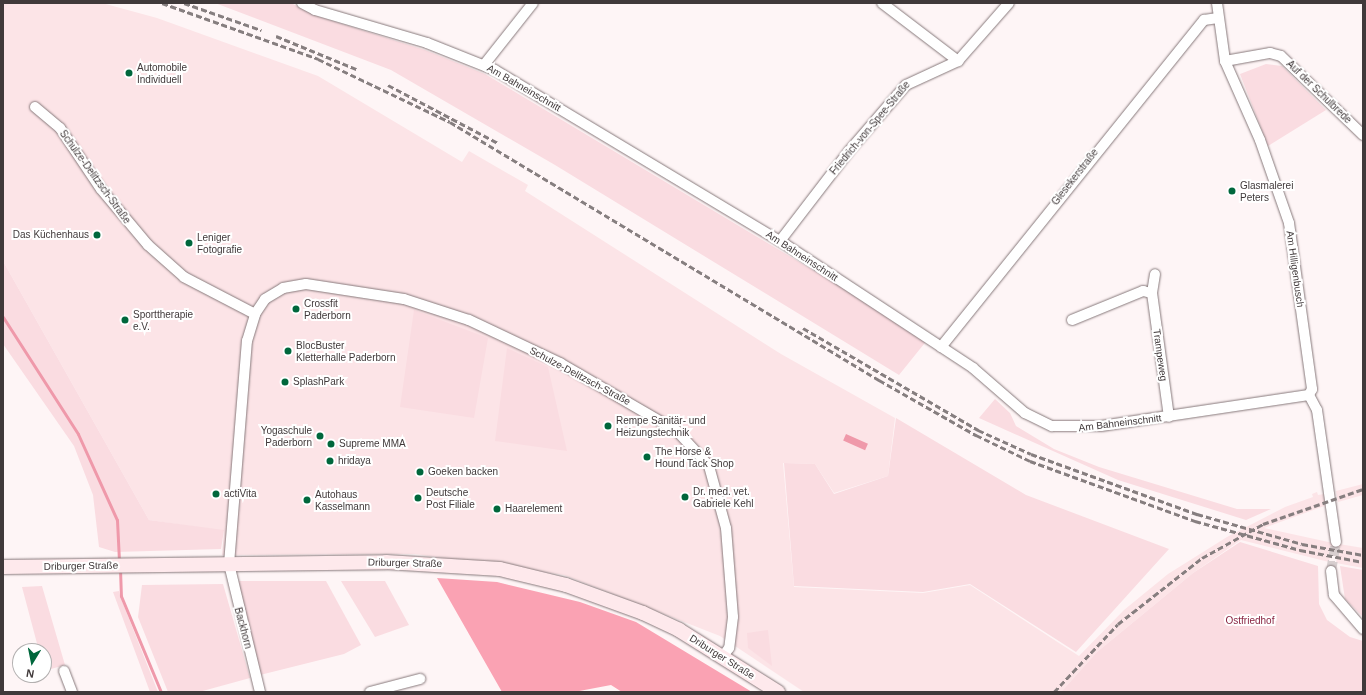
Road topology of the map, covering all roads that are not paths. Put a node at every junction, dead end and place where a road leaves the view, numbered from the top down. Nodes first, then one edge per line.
1 (302, 3) edge
2 (533, 3) edge
3 (882, 3) edge
4 (1009, 3) edge
5 (1217, 3) edge
6 (1218, 18) junction
7 (958, 61) junction
8 (1225, 61) junction
9 (484, 65) junction
10 (34, 107) dead end
11 (1363, 135) edge
12 (780, 241) junction
13 (1155, 274) dead end
14 (1152, 293) junction
15 (255, 314) junction
16 (1072, 320) dead end
17 (941, 347) junction
18 (1309, 394) junction
19 (1169, 417) junction
20 (1336, 542) tunnel mouth
21 (229, 564) junction
22 (3, 567) edge
23 (1331, 572) tunnel mouth
24 (1363, 629) edge
25 (723, 656) junction
26 (64, 671) dead end
27 (420, 679) dead end
28 (72, 692) edge
29 (260, 692) edge
30 (370, 692) edge
31 (778, 692) edge

1 - 9 street, Am Bahneinschnitt
2 - 9 street
3 - 7 street
4 - 7 street, Friedrich-von-Spee-Straße
5 - 6 street, Am Hilligenbusch
6 - 8 street, Am Hilligenbusch
6 - 17 street, Glesekerstraße
7 - 12 street, Friedrich-von-Spee-Straße
8 - 11 street, Auf der Schulbrede
8 - 18 street, Am Hilligenbusch
9 - 12 street, Am Bahneinschnitt
10 - 15 street, Schulze-Delitzsch-Straße
12 - 17 street, Am Bahneinschnitt
13 - 14 street, Trampeweg
14 - 16 street
14 - 19 street, Trampeweg
15 - 21 street, Schulze-Delitzsch-Straße
15 - 25 street, Schulze-Delitzsch-Straße
17 - 19 street, Am Bahneinschnitt
18 - 19 street, Am Bahneinschnitt
18 - 20 street, Am Hilligenbusch
21 - 22 main road, Driburger Straße
21 - 25 main road, Driburger Straße
21 - 29 street, Backhorn
23 - 24 street
25 - 31 main road, Driburger Straße
26 - 28 street
27 - 30 street

